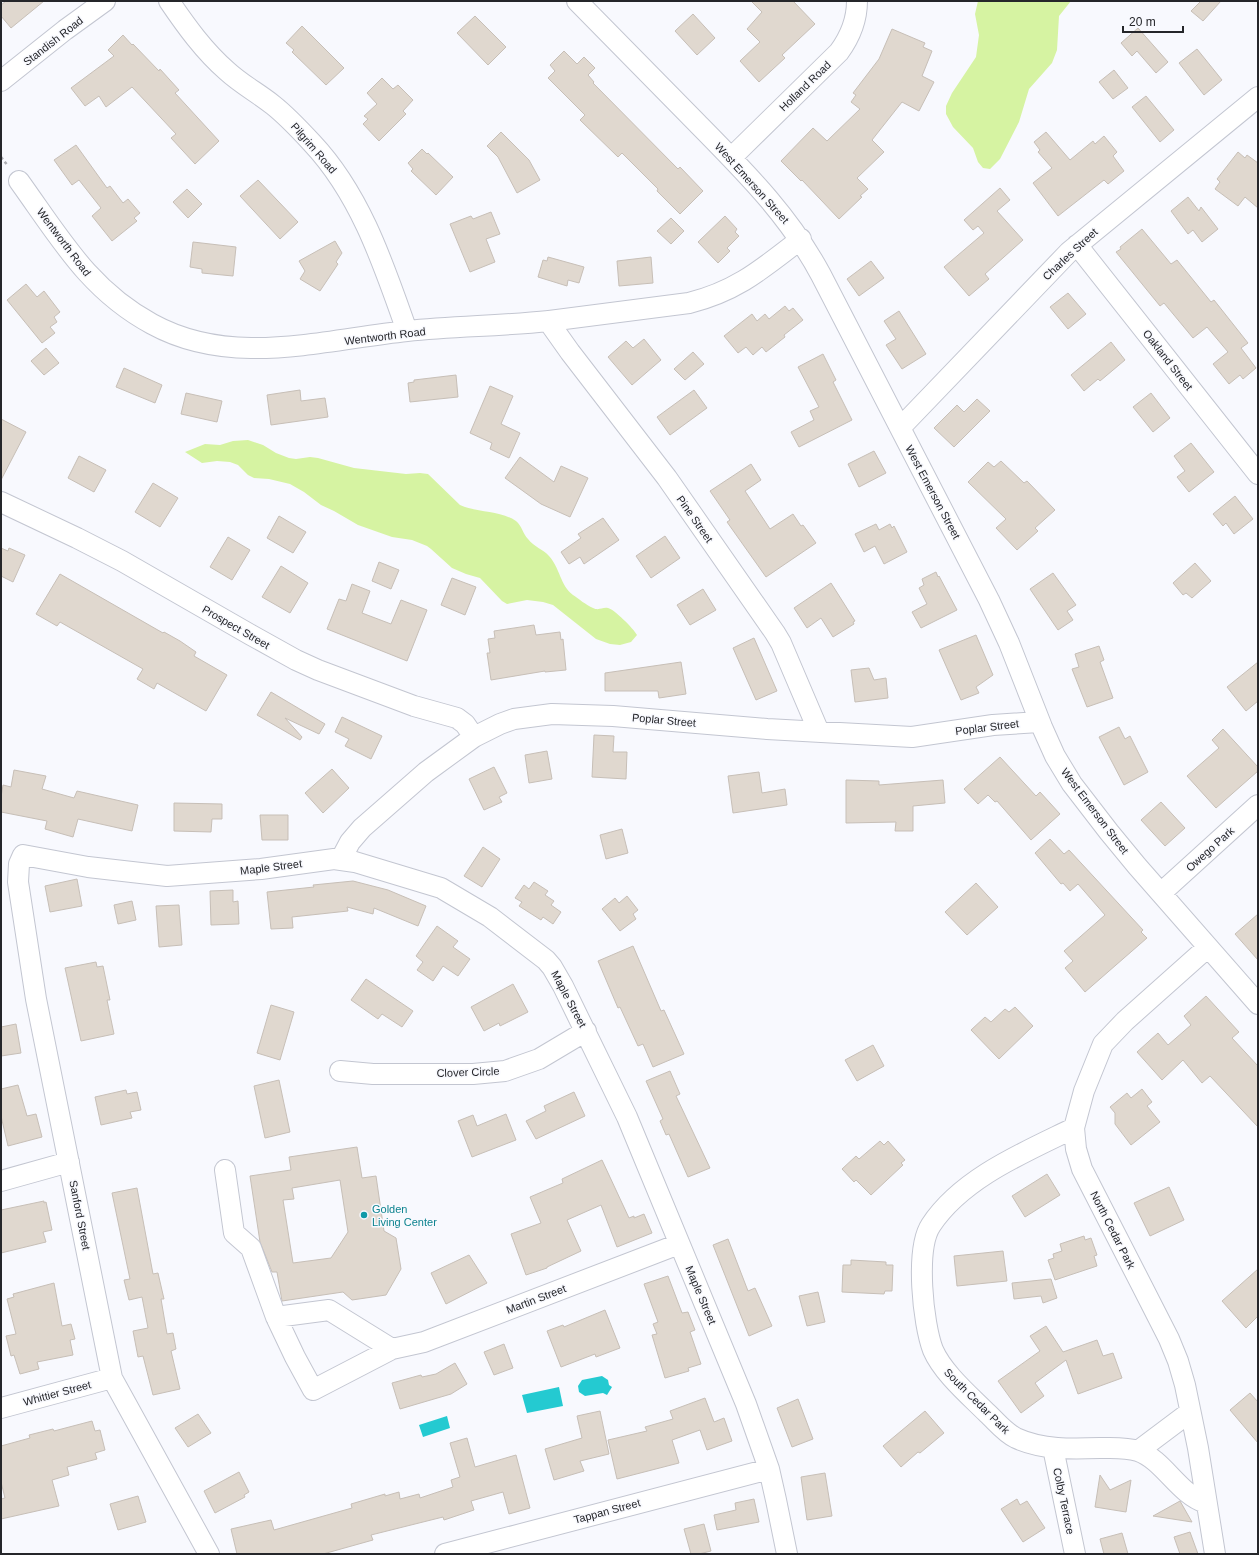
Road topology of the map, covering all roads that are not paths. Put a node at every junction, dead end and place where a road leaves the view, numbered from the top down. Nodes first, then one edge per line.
1 (105, 1) edge
2 (169, 1) edge
3 (577, 1) edge
4 (857, 1) edge
5 (1, 81) edge
6 (1254, 106) edge
7 (731, 158) junction
8 (19, 181) dead end
9 (801, 239) junction
10 (1077, 245) junction
11 (548, 321) junction
12 (407, 331) junction
13 (900, 428) junction
14 (1258, 474) edge
15 (1, 502) edge
16 (1039, 722) junction
17 (819, 732) junction
18 (474, 738) junction
19 (1258, 805) edge
20 (23, 855) joint
21 (341, 859) junction
22 (1161, 893) junction
23 (1208, 947) junction
24 (1258, 1004) edge
25 (586, 1031) junction
26 (340, 1072) dead end
27 (1074, 1128) junction
28 (69, 1162) junction
29 (225, 1170) dead end
30 (1, 1181) edge
31 (679, 1244) junction
32 (276, 1318) junction
33 (392, 1349) junction
34 (112, 1378) junction
35 (1, 1408) edge
36 (1190, 1412) junction
37 (1053, 1448) junction
38 (1138, 1451) junction
39 (768, 1469) junction
40 (1206, 1503) junction
41 (210, 1554) edge
42 (445, 1554) edge
43 (787, 1554) edge
44 (1075, 1554) edge
45 (1215, 1554) edge

1 - 5 street, Standish Road
2 - 12 street, Pilgrim Road
3 - 7 street, West Emerson Street
4 - 7 street, Holland Road
6 - 10 street, Charles Street
7 - 9 street, West Emerson Street
8 - 12 street, Wentworth Road
9 - 11 street, Wentworth Road
9 - 13 street, West Emerson Street
10 - 13 street, Charles Street
10 - 14 street, Oakland Street
11 - 12 street, Wentworth Road
11 - 17 street, Pine Street
13 - 16 street, West Emerson Street
15 - 18 street, Prospect Street
16 - 17 street, Poplar Street
16 - 22 street, West Emerson Street
17 - 18 street, Poplar Street
18 - 21 street, Poplar Street
19 - 22 street, Owego Park
20 - 21 street, Maple Street
20 - 28 street, Sanford Street
21 - 25 street, Maple Street
22 - 23 street, West Emerson Street
23 - 24 street, West Emerson Street
23 - 27 street, North Cedar Park
25 - 26 street, Clover Circle
25 - 31 street, Maple Street
27 - 36 street, North Cedar Park
27 - 37 street, South Cedar Park
28 - 30 street
28 - 34 street, Sanford Street
29 - 32 street
31 - 33 street, Martin Street
31 - 39 street, Maple Street
32 - 33 street
32 - 33 street, Martin Street
34 - 35 street, Whittier Street
34 - 41 street, Sanford Street
36 - 38 street
36 - 40 street, North Cedar Park
37 - 38 street, South Cedar Park
37 - 44 street, Colby Terrace
38 - 40 street, South Cedar Park
39 - 42 street, Tappan Street
39 - 43 street, Maple Street
40 - 45 street, North Cedar Park

